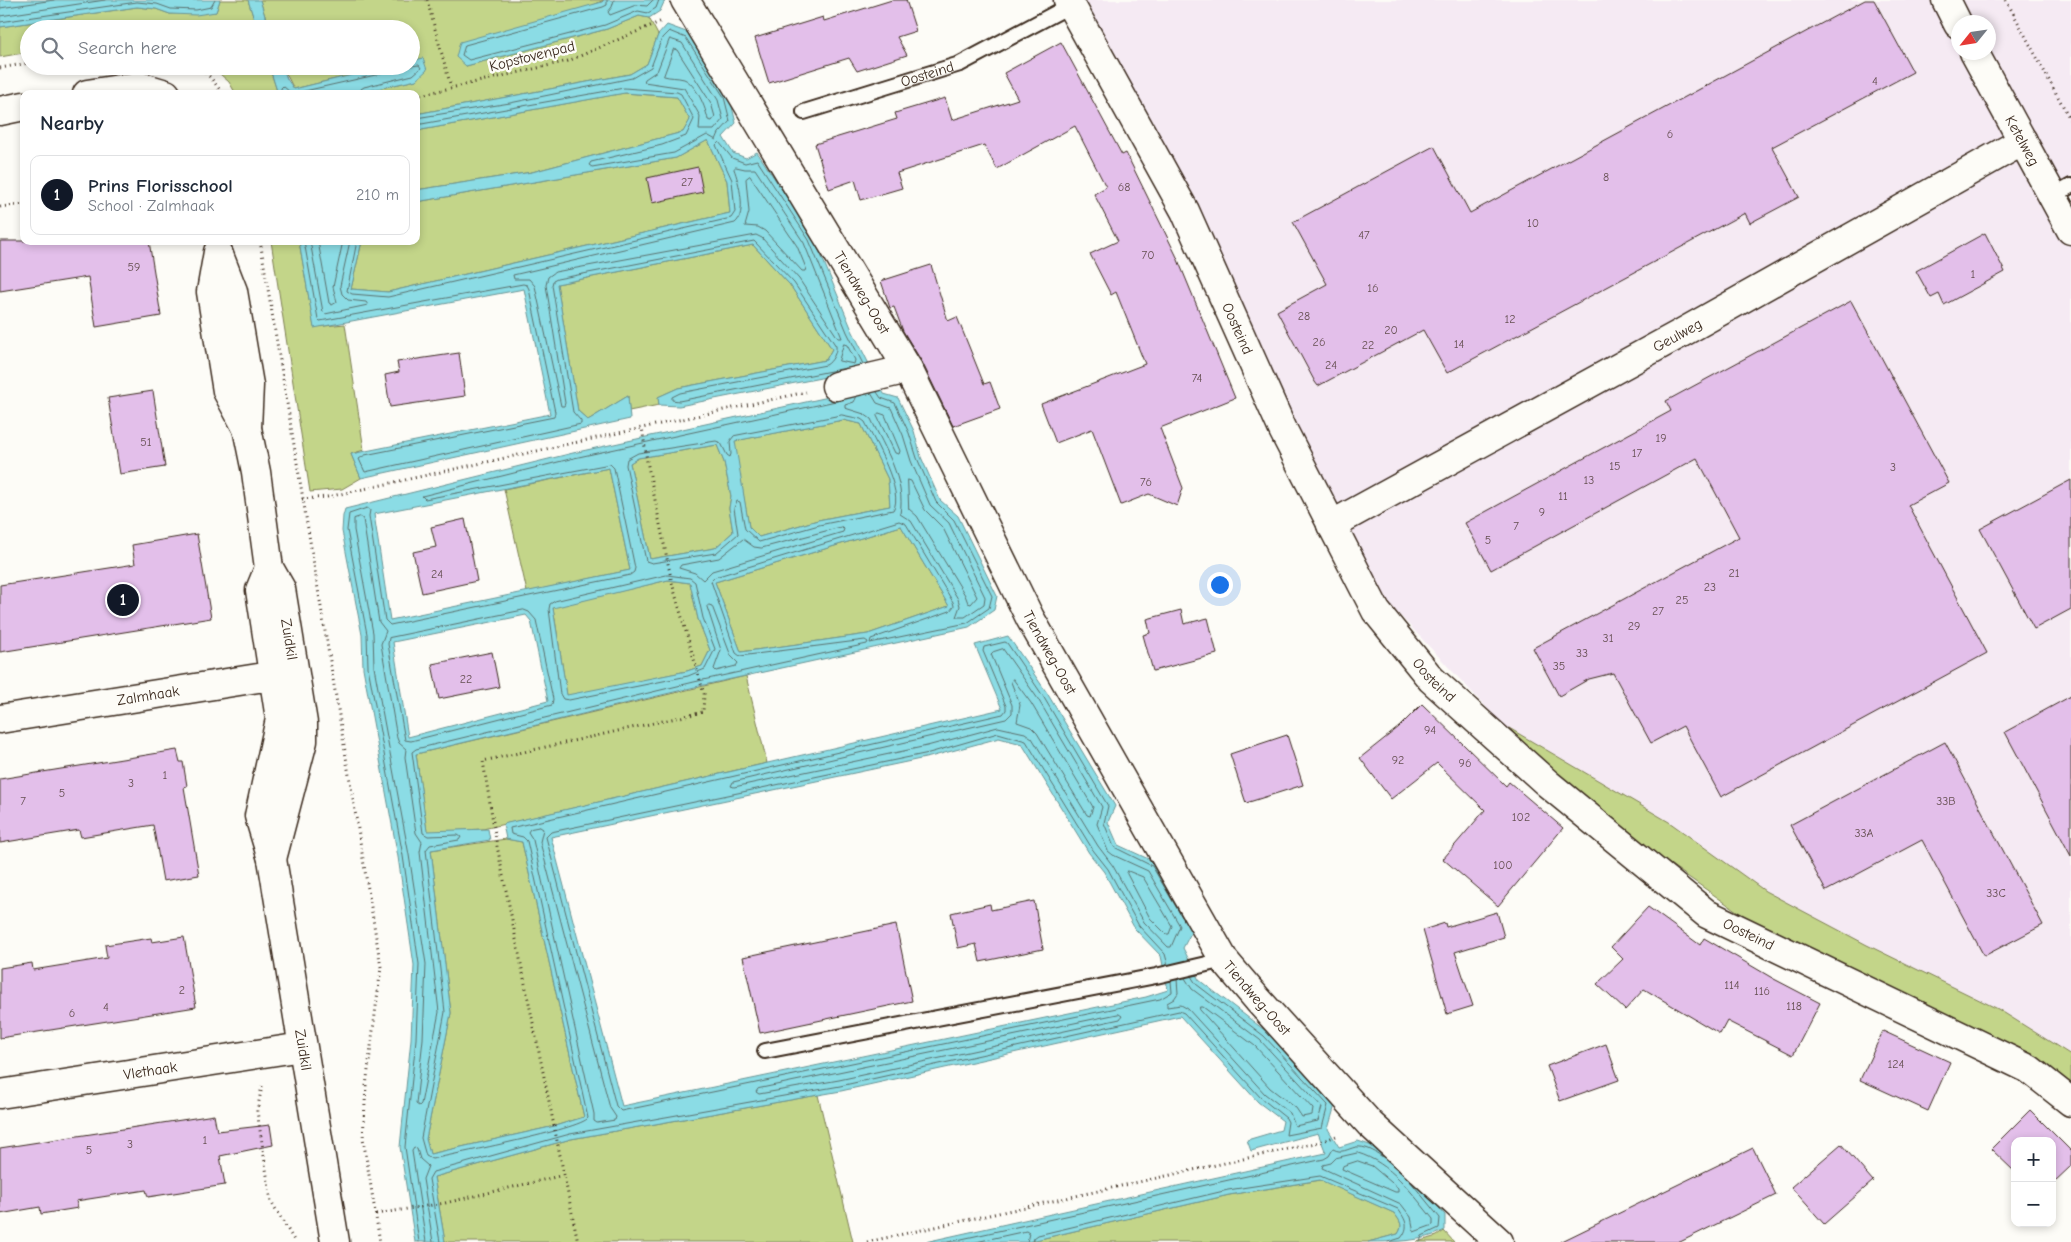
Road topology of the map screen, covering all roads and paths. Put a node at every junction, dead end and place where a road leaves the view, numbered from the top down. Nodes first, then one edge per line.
1 (427, 0) edge
2 (685, 0) edge
3 (1946, 0) edge
4 (2006, 0) edge
5 (1070, 3) edge
6 (1954, 15) edge
7 (650, 26) dead end
8 (1978, 60) edge
9 (20, 65) edge
10 (0, 68) edge
11 (208, 75) edge
12 (451, 87) junction
13 (113, 90) edge
14 (152, 90) edge
15 (220, 90) edge
16 (420, 95) edge
17 (20, 107) edge
18 (0, 111) edge
19 (804, 112) dead end
20 (2071, 121) edge
21 (2023, 141) junction
22 (2062, 191) edge
23 (20, 205) edge
24 (0, 208) edge
25 (2071, 230) edge
26 (218, 248) edge
27 (908, 368) junction
28 (836, 386) joint
29 (642, 427) junction
30 (302, 499) dead end
31 (1330, 525) junction
32 (284, 678) junction
33 (0, 719) edge
34 (1219, 961) junction
35 (302, 1047) junction
36 (765, 1051) dead end
37 (0, 1094) edge
38 (2071, 1102) edge
39 (1338, 1135) dead end
40 (564, 1175) junction
41 (376, 1214) dead end
42 (335, 1242) edge
43 (578, 1242) edge
44 (867, 1242) edge
45 (1499, 1242) edge

1 - 12 path
2 - 27 street, Tiendweg-Oost
3 - 6 street
4 - 20 path
5 - 19 lane, Oosteind
5 - 31 street, Oosteind
7 - 12 path, Kopstovenpad
8 - 21 street, Ketelweg
9 - 10 path
11 - 15 path
12 - 16 path, Kopstovenpad
13 - 14 street
17 - 18 street
21 - 22 street, Ketelweg
21 - 31 street, Geulweg
22 - 25 street, Ketelweg
23 - 24 path
26 - 32 street, Zuidkil
27 - 28 street
27 - 34 street, Tiendweg-Oost
28 - 29 path
29 - 30 path
29 - 40 path
31 - 38 street, Oosteind
32 - 33 street, Zalmhaak
32 - 35 street, Zuidkil
34 - 36 lane
34 - 45 street, Tiendweg-Oost
35 - 37 street, Vlethaak
35 - 42 street, Zuidkil
39 - 44 path
40 - 41 path
40 - 43 path

